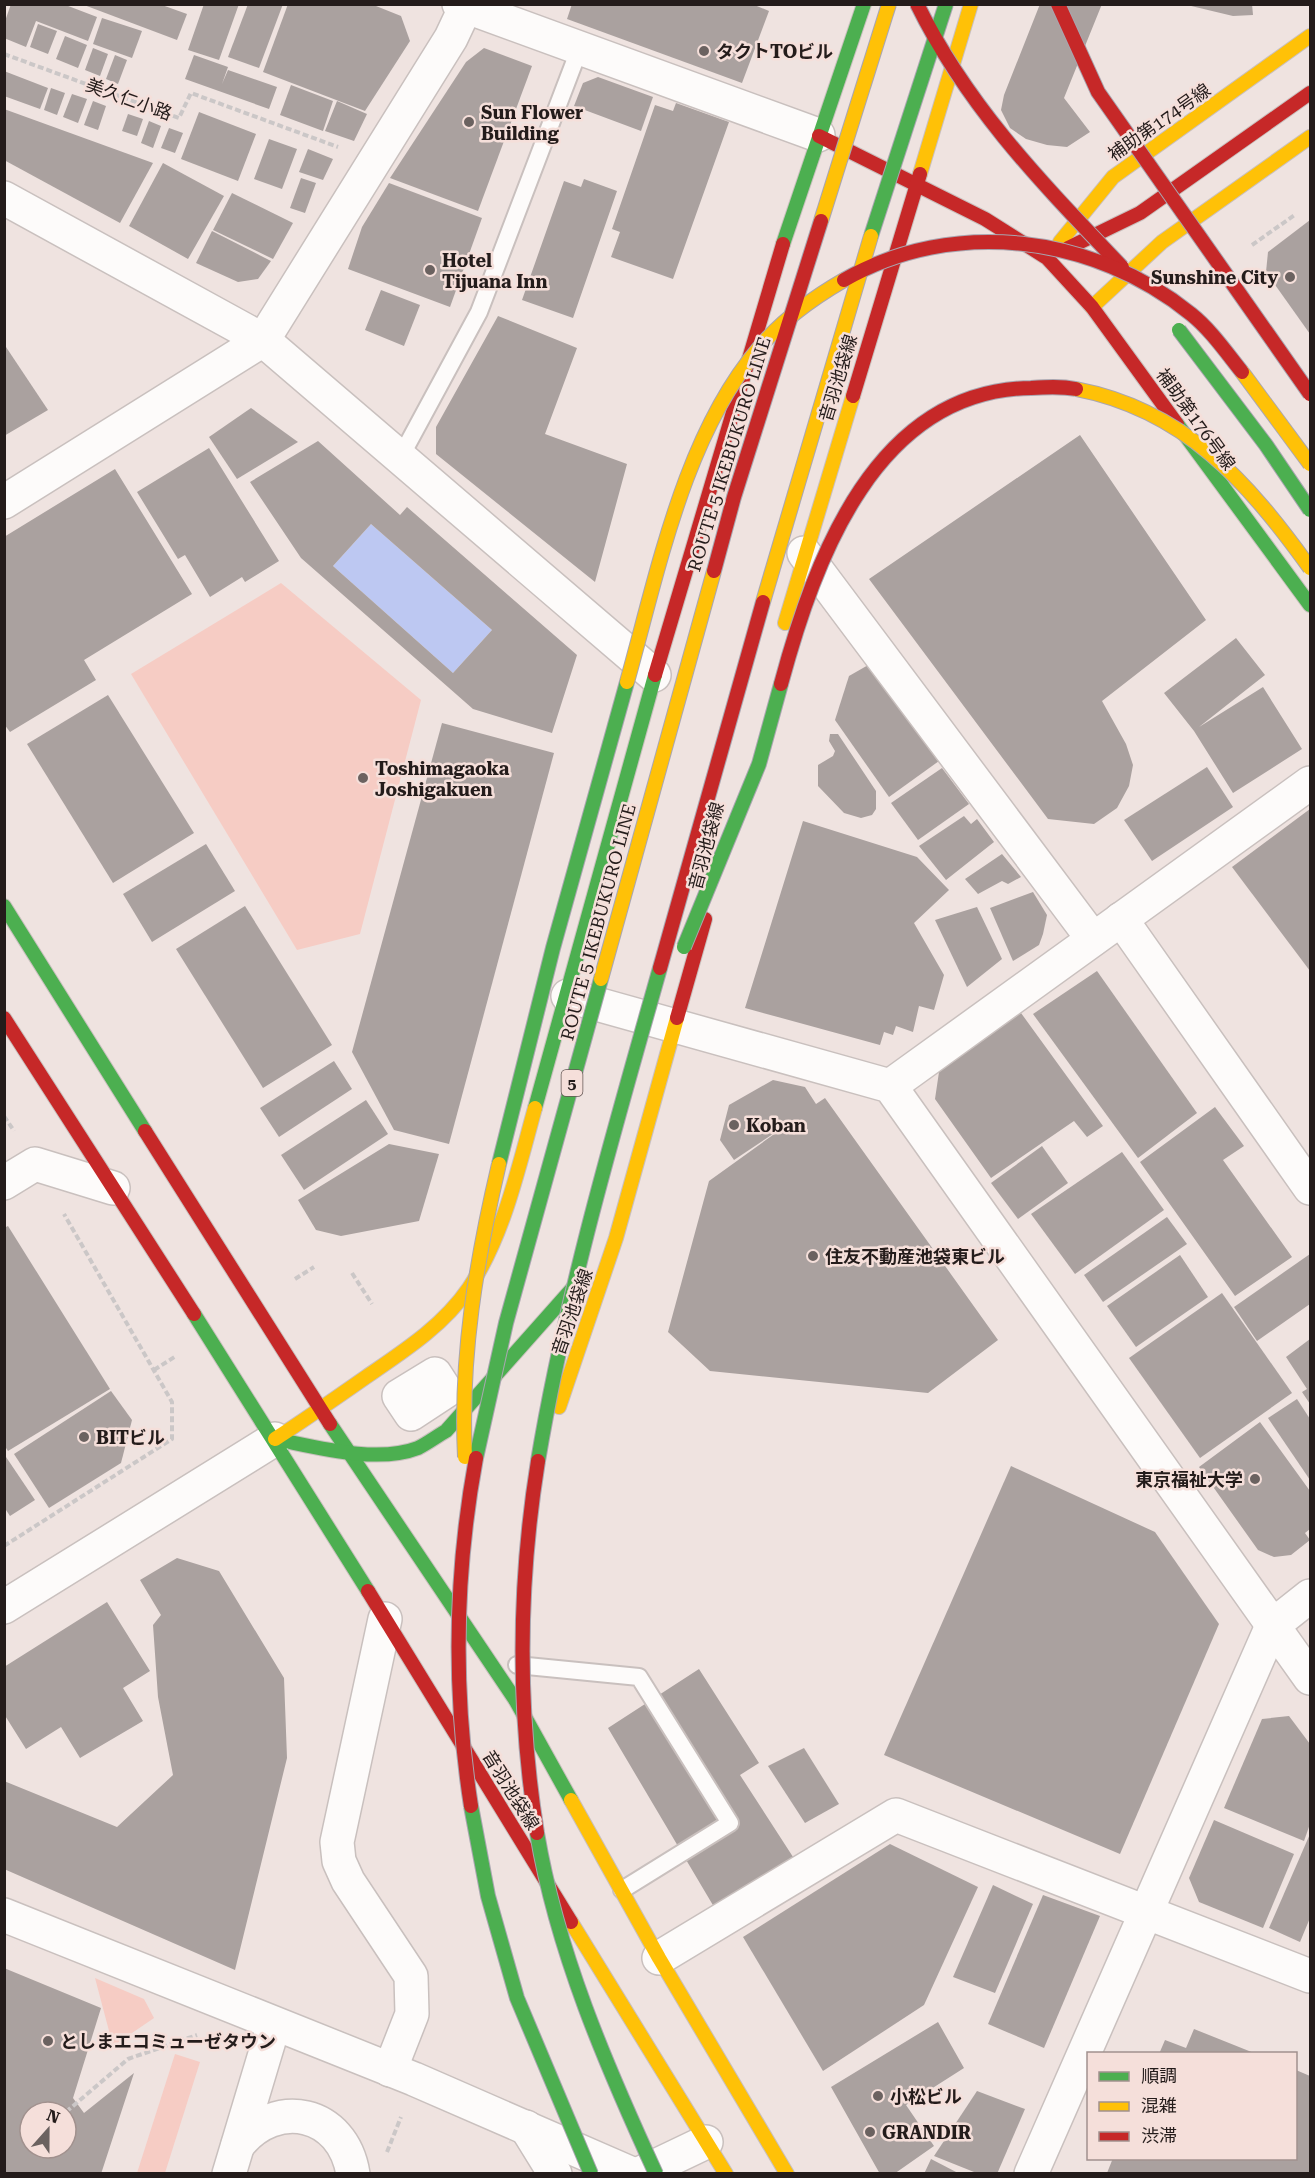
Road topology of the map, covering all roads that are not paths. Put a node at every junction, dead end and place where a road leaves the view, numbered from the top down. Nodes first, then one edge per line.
1 (864, 4) edge
2 (889, 4) edge
3 (917, 4) edge
4 (946, 4) edge
5 (971, 4) edge
6 (1058, 4) edge
7 (464, 5) edge
8 (1311, 36) edge
9 (579, 50) junction
10 (1311, 93) edge
11 (818, 135) junction
12 (1311, 137) edge
13 (916, 183) junction
14 (4, 198) edge
15 (1047, 258) junction
16 (1092, 307) junction
17 (263, 340) junction
18 (1311, 394) edge
19 (400, 458) junction
20 (1311, 464) edge
21 (4, 502) edge
22 (1311, 510) edge
23 (804, 553) junction
24 (1311, 568) edge
25 (1311, 605) edge
26 (654, 675) junction
27 (1311, 783) edge
28 (4, 906) edge
29 (1121, 919) junction
30 (1094, 939) junction
31 (565, 996) junction
32 (4, 1018) edge
33 (676, 1026) junction
34 (890, 1086) junction
35 (625, 1093) junction
36 (4, 1183) edge
37 (113, 1188) junction
38 (1311, 1188) edge
39 (616, 1238) junction
40 (320, 1410) junction
41 (275, 1439) junction
42 (349, 1453) junction
43 (469, 1501) junction
44 (1311, 1596) edge
45 (4, 1607) edge
46 (385, 1619) junction
47 (1272, 1626) junction
48 (513, 1665) junction
49 (1311, 1678) edge
50 (516, 1701) junction
51 (622, 1890) junction
52 (1147, 1911) junction
53 (4, 1915) edge
54 (659, 1958) junction
55 (1311, 1976) edge
56 (262, 2020) junction
57 (402, 2075) junction
58 (526, 2127) junction
59 (706, 2142) junction
60 (233, 2159) edge
61 (368, 2168) edge
62 (555, 2174) edge
63 (591, 2174) edge
64 (632, 2174) edge
65 (639, 2174) edge
66 (656, 2174) edge
67 (726, 2174) edge
68 (787, 2174) edge
69 (1031, 2174) edge

1 - 11 main road
2 - 43 main road, ROUTE 5 IKEBUKURO LINE / 5, bridge
3 - 22 main road, bridge
4 - 35 main road, bridge
5 - 13 main road, 音羽池袋線
6 - 18 main road, bridge
7 - 9 street
7 - 17 street
8 - 15 main road, 補助第174号線
9 - 11 street
9 - 19 lane
10 - 15 main road
11 - 13 main road
11 - 26 main road
12 - 16 main road
13 - 15 main road
13 - 23 main road, 音羽池袋線
14 - 17 street
15 - 16 main road, 補助第176号線
16 - 25 main road, 補助第176号線
17 - 19 street
17 - 21 street
19 - 26 street
20 - 43 main road, bridge
23 - 30 street
23 - 33 main road, 音羽池袋線
24 - 35 main road, bridge
26 - 31 main road
27 - 29 street
28 - 40 main road, 音羽池袋線
29 - 30 street
29 - 38 street
30 - 34 street
31 - 33 street
31 - 40 main road
32 - 37 main road, 音羽池袋線
33 - 34 street
33 - 39 main road, 音羽池袋線
34 - 47 street
35 - 66 main road, bridge
36 - 37 street
37 - 41 main road, 音羽池袋線
39 - 42 main road
39 - 48 main road, 音羽池袋線
40 - 41 main road
40 - 42 main road, 音羽池袋線
41 - 42 main road
41 - 45 street
41 - 46 main road, 音羽池袋線
42 - 50 main road, 音羽池袋線
43 - 63 main road, ROUTE 5 IKEBUKURO LINE / 5, bridge
44 - 47 street
46 - 57 street
46 - 59 main road, 音羽池袋線
47 - 49 street
47 - 52 street
48 - 50 main road, 音羽池袋線
48 - 51 lane
50 - 51 main road, 音羽池袋線
51 - 54 main road, 音羽池袋線
52 - 54 street
52 - 55 street
52 - 69 street
53 - 56 street
54 - 68 main road, 音羽池袋線
56 - 57 street
56 - 60 street
57 - 58 street
58 - 62 street
58 - 64 street
59 - 65 street
59 - 67 main road, 音羽池袋線
60 - 61 street

